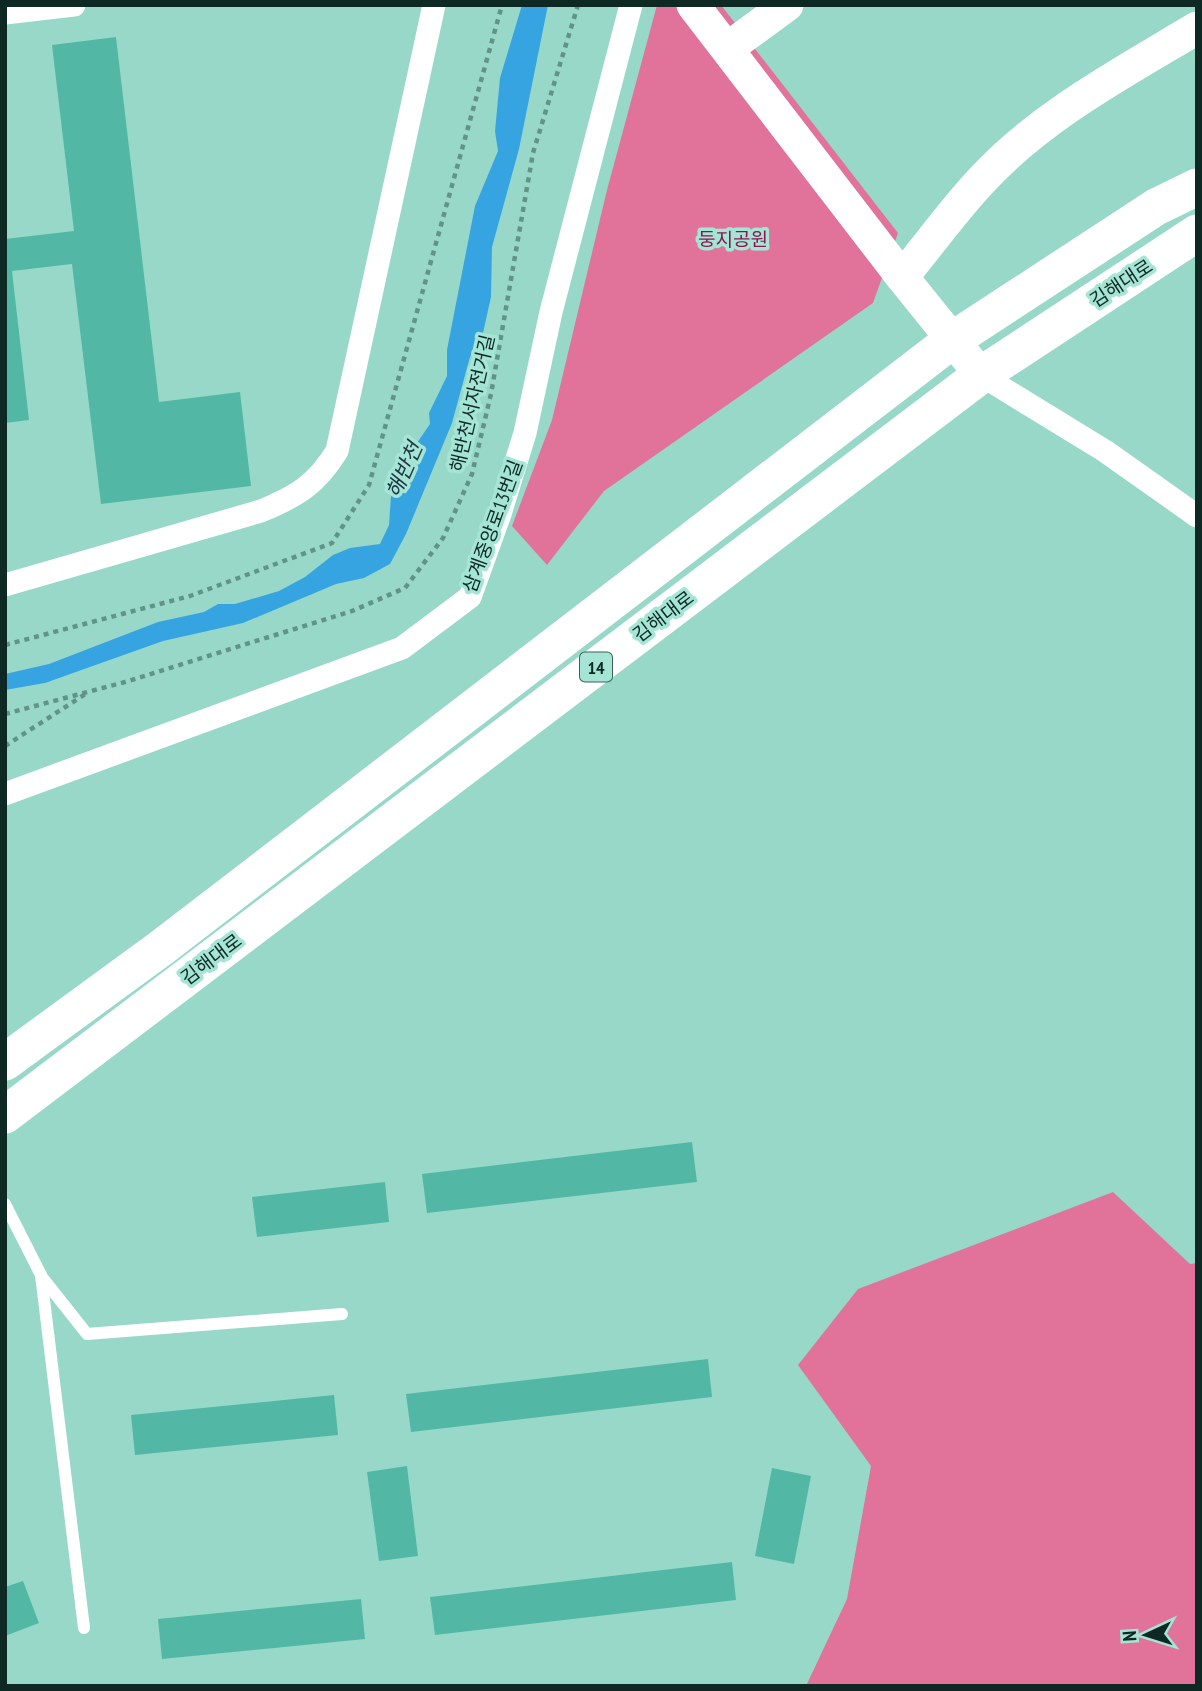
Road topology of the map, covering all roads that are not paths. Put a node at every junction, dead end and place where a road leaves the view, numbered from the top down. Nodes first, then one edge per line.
1 (74, 5) edge
2 (434, 5) edge
3 (631, 5) edge
4 (693, 5) edge
5 (787, 5) edge
6 (5, 13) edge
7 (1197, 27) edge
8 (728, 48) junction
9 (1197, 187) edge
10 (1197, 233) edge
11 (902, 277) junction
12 (951, 341) junction
13 (981, 375) junction
14 (1197, 516) edge
15 (5, 585) edge
16 (5, 794) edge
17 (5, 1062) edge
18 (5, 1115) edge
19 (5, 1204) edge
20 (41, 1275) junction
21 (342, 1314) dead end
22 (84, 1628) dead end

1 - 6 street
2 - 15 street
3 - 16 street, 삼계중앙로13번길
4 - 8 street
5 - 8 street
7 - 11 street
8 - 11 street
9 - 12 main road, 김해대로
10 - 13 main road, 김해대로 / 14
11 - 12 street
12 - 13 street
12 - 17 main road, 김해대로
13 - 14 street
13 - 18 main road, 김해대로 / 14
19 - 20 lane
20 - 21 lane
20 - 22 lane

